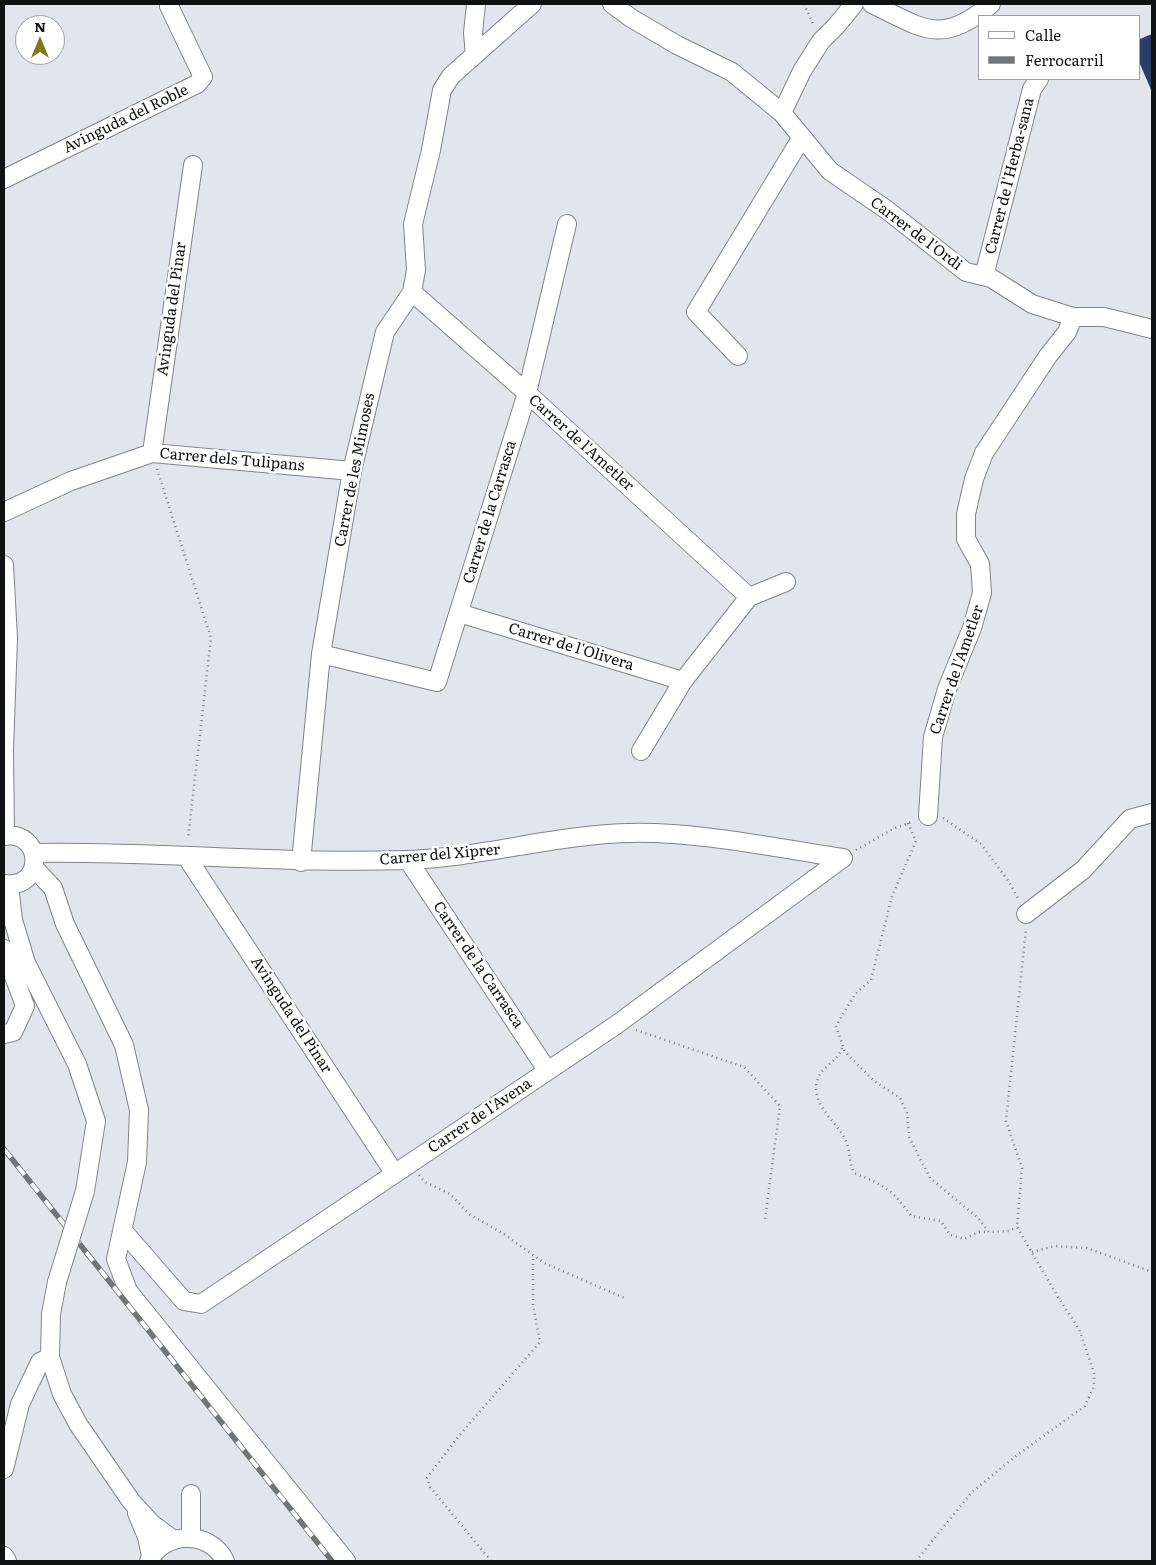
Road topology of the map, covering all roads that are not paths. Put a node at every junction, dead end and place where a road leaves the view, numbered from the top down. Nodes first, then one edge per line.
1 (476, 4) edge
2 (532, 4) edge
3 (612, 4) edge
4 (854, 4) edge
5 (872, 4) edge
6 (991, 4) edge
7 (169, 6) dead end
8 (978, 15) edge
9 (978, 15) edge
10 (475, 55) junction
11 (1038, 80) edge
12 (782, 113) junction
13 (802, 137) junction
14 (192, 165) dead end
15 (4, 178) edge
16 (567, 224) dead end
17 (984, 276) junction
18 (412, 292) junction
19 (1073, 317) junction
20 (1152, 330) edge
21 (738, 356) dead end
22 (527, 393) junction
23 (152, 453) junction
24 (352, 471) junction
25 (4, 512) edge
26 (4, 564) edge
27 (786, 582) dead end
28 (749, 596) junction
29 (459, 613) junction
30 (321, 654) junction
31 (683, 681) junction
32 (641, 752) dead end
33 (1152, 814) edge
34 (928, 816) road end
35 (5, 836) edge
36 (186, 856) junction
37 (843, 858) joint
38 (34, 860) junction
39 (408, 860) junction
40 (300, 862) junction
41 (7, 884) edge
42 (1026, 914) road end
43 (4, 948) edge
44 (4, 1034) edge
45 (547, 1070) junction
46 (395, 1174) junction
47 (123, 1231) junction
48 (50, 1357) junction
49 (4, 1469) edge
50 (191, 1494) dead end
51 (131, 1501) junction
52 (182, 1539) junction
53 (4, 1556) edge
54 (150, 1559) edge
55 (7, 1561) edge
56 (225, 1561) edge
57 (346, 1561) edge

1 - 10 street
2 - 10 street
3 - 12 street, Carrer de l'Ordi
4 - 12 street
5 - 9 street
6 - 8 street
7 - 15 street, Avinguda del Roble
10 - 18 street, Carrer de les Mimoses
11 - 17 street, Carrer de l'Herba-sana
12 - 13 street, Carrer de l'Ordi
13 - 17 street, Carrer de l'Ordi
13 - 21 street
14 - 23 street, Avinguda del Pinar
16 - 22 street, Carrer de la Carrasca
17 - 19 street, Carrer de l'Ordi
18 - 22 street, Carrer de l'Ametler
18 - 24 street, Carrer de les Mimoses
19 - 20 street, Carrer de l'Ordi
19 - 34 street, Carrer de l'Ametler
22 - 28 street, Carrer de l'Ametler
22 - 29 street, Carrer de la Carrasca
23 - 24 street, Carrer dels Tulipans
23 - 25 street, Carrer dels Tulipans
24 - 30 street, Carrer de les Mimoses
26 - 35 street
27 - 28 street
28 - 31 street
29 - 30 street, Carrer de la Carrasca
29 - 31 street, Carrer de l'Olivera
30 - 40 street, Carrer de les Mimoses
31 - 32 street
33 - 42 street
35 - 38 street
36 - 38 street, Carrer del Xiprer
36 - 40 street, Carrer del Xiprer
36 - 46 street, Avinguda del Pinar
37 - 39 street, Carrer del Xiprer
37 - 45 street, Carrer de l'Avena
38 - 41 street
38 - 47 street
39 - 40 street, Carrer del Xiprer
39 - 45 street, Carrer de la Carrasca
41 - 48 street, bridge
43 - 44 street
45 - 46 street, Carrer de l'Avena
46 - 47 street, Carrer de l'Avena
47 - 57 street
48 - 49 street
48 - 51 street
50 - 52 street
51 - 52 street
51 - 54 street
52 - 54 street
52 - 56 street
53 - 55 street

